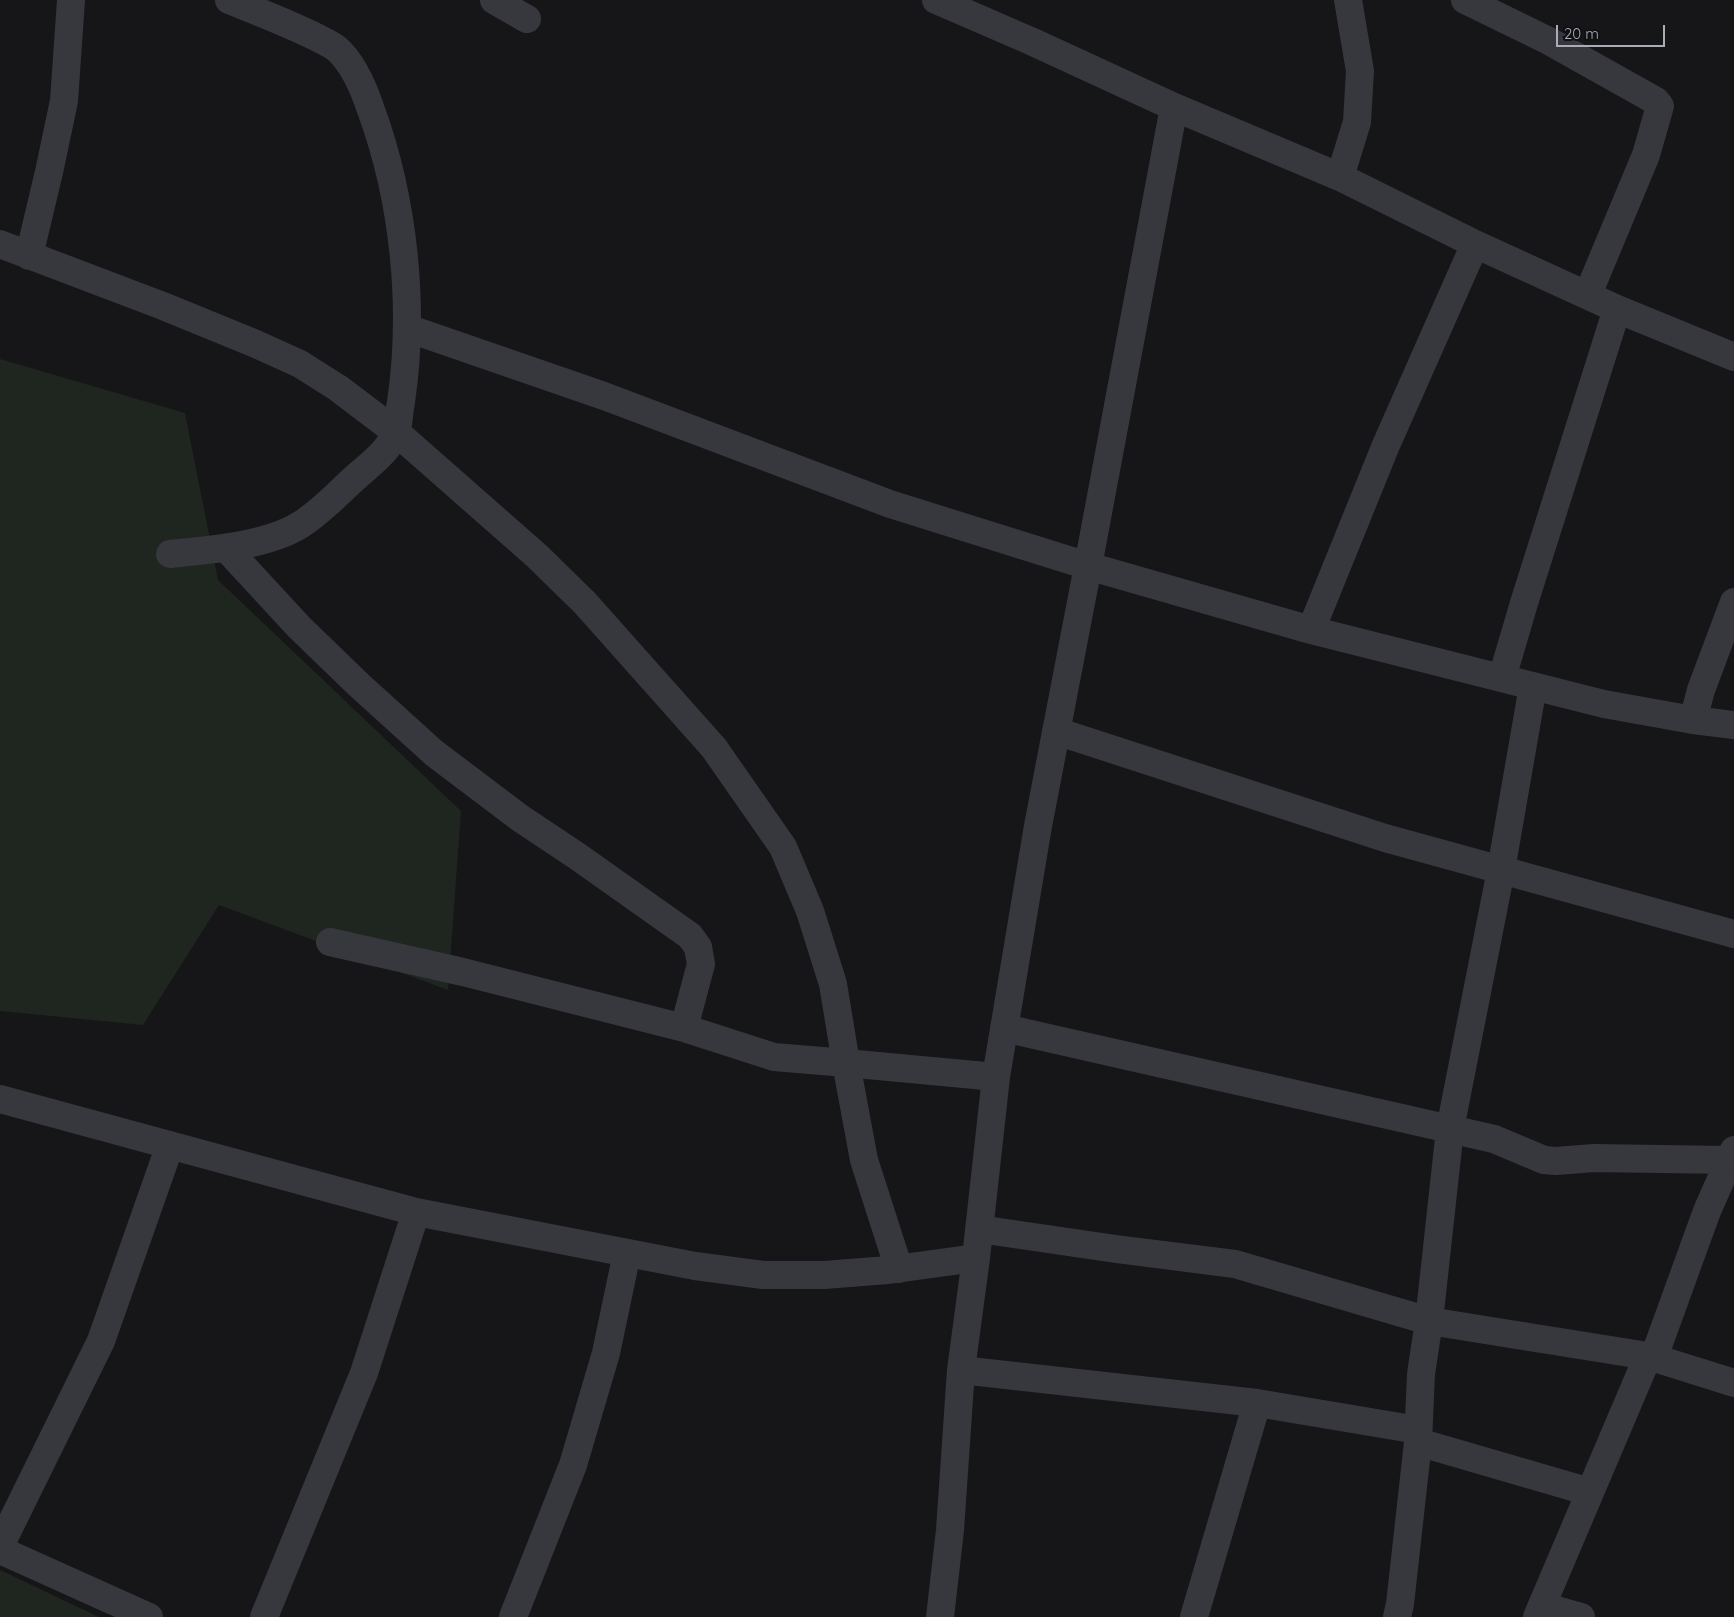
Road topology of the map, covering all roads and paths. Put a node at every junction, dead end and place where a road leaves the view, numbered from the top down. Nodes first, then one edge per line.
1 (71, 0) edge
2 (229, 0) edge
3 (494, 0) edge
4 (936, 0) edge
5 (1348, 0) edge
6 (1465, 0) edge
7 (260, 6) edge
8 (527, 19) dead end
9 (1174, 107) junction
10 (1340, 177) junction
11 (0, 244) edge
12 (1475, 244) junction
13 (29, 256) junction
14 (1588, 294) junction
15 (1618, 309) junction
16 (407, 328) junction
17 (1734, 356) edge
18 (396, 432) junction
19 (226, 548) junction
20 (170, 554) dead end
21 (1088, 566) junction
22 (1734, 602) edge
23 (1311, 630) junction
24 (1502, 678) junction
25 (1533, 686) junction
26 (1693, 720) junction
27 (1734, 725) edge
28 (1056, 731) junction
29 (1501, 870) junction
30 (1734, 934) edge
31 (330, 942) dead end
32 (684, 1028) junction
33 (1004, 1028) junction
34 (846, 1064) junction
35 (996, 1078) junction
36 (0, 1099) edge
37 (1450, 1129) junction
38 (170, 1145) junction
39 (1732, 1155) edge
40 (416, 1212) junction
41 (979, 1229) junction
42 (627, 1253) junction
43 (976, 1258) junction
44 (899, 1269) junction
45 (1429, 1321) junction
46 (1651, 1357) junction
47 (961, 1370) junction
48 (1734, 1383) edge
49 (1257, 1403) junction
50 (1418, 1436) junction
51 (1590, 1492) junction
52 (0, 1546) edge
53 (0, 1550) edge
54 (1539, 1611) edge
55 (946, 1616) edge
56 (149, 1617) edge
57 (264, 1617) edge
58 (512, 1617) edge
59 (1194, 1617) edge
60 (1397, 1617) edge
61 (1581, 1617) edge

1 - 13 street
2 - 7 street
3 - 8 street
4 - 9 street
5 - 10 street
6 - 14 street
7 - 16 street
9 - 10 street
9 - 21 street
10 - 12 street
11 - 13 street
12 - 14 street
12 - 23 street
13 - 18 street
14 - 15 street
15 - 17 street
15 - 24 street
16 - 18 street
16 - 21 street
18 - 19 street
18 - 34 street
19 - 20 street
19 - 32 street
21 - 23 street
21 - 28 street
22 - 26 street
23 - 24 street
24 - 25 street
25 - 26 street
25 - 29 street
26 - 27 street
28 - 29 street
28 - 33 street
29 - 30 street
29 - 37 street
31 - 32 street
32 - 34 street
33 - 35 street
33 - 37 street
34 - 35 street
34 - 44 street
35 - 41 street
36 - 38 street
37 - 39 street
37 - 45 street
38 - 40 street
38 - 52 street
39 - 46 street
40 - 42 street
40 - 57 street
41 - 43 street
41 - 45 street
42 - 44 street
42 - 58 street
43 - 44 street
43 - 47 street
45 - 46 street
45 - 50 street
46 - 48 street
46 - 51 street
47 - 49 street
47 - 55 street
49 - 50 street
49 - 59 street
50 - 51 street
50 - 60 street
51 - 54 street
53 - 56 street
54 - 61 street

